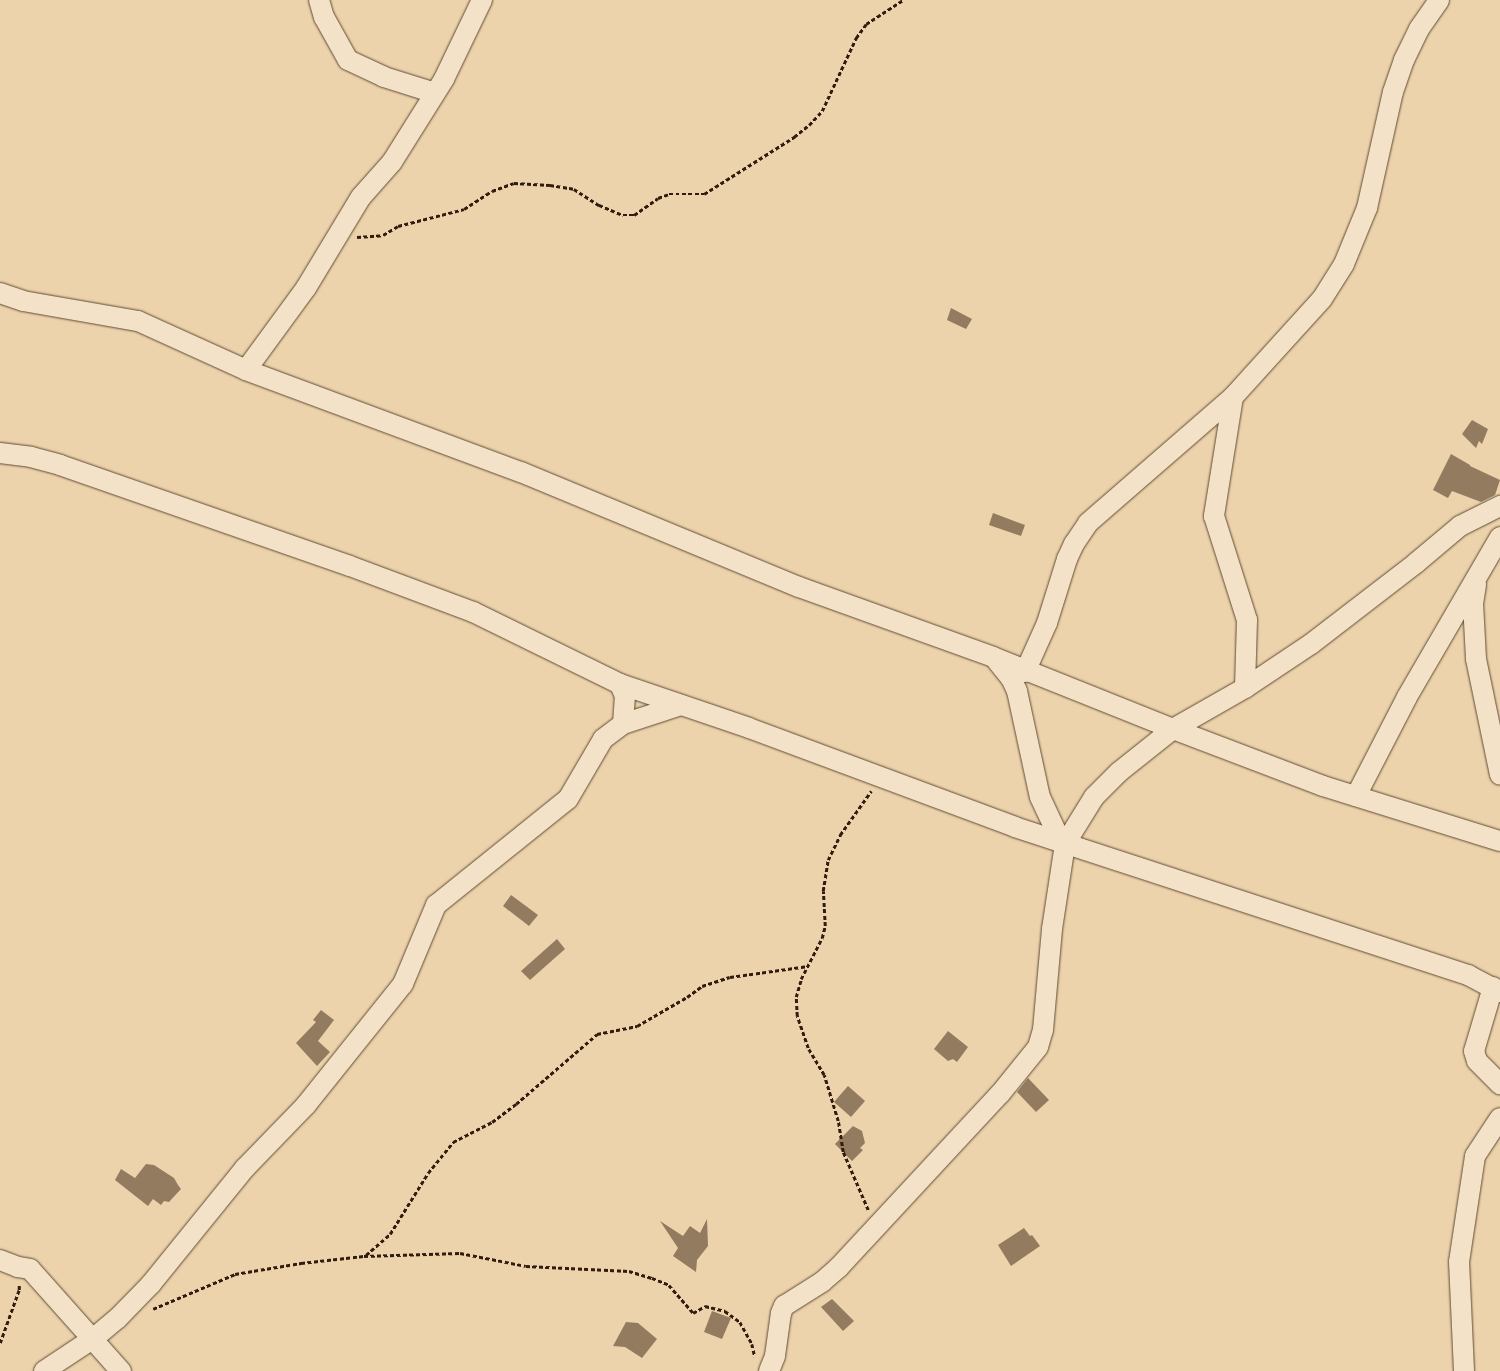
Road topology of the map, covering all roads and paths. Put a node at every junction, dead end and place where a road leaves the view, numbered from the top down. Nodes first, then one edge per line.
1 (319, 0) edge
2 (482, 0) edge
3 (903, 0) edge
4 (1439, 0) edge
5 (435, 93) junction
6 (339, 234) junction
7 (0, 293) edge
8 (246, 370) junction
9 (1233, 396) junction
10 (0, 453) edge
11 (1500, 506) edge
12 (1500, 537) edge
13 (1477, 576) junction
14 (993, 657) junction
15 (1025, 672) junction
16 (620, 684) junction
17 (1245, 688) junction
18 (681, 705) junction
19 (623, 724) junction
20 (1173, 730) junction
21 (1500, 776) edge
22 (879, 778) junction
23 (1356, 796) junction
24 (1500, 841) edge
25 (1063, 843) junction
26 (808, 966) junction
27 (1496, 989) edge
28 (1500, 1084) edge
29 (1500, 1118) edge
30 (876, 1227) junction
31 (364, 1256) junction
32 (9, 1264) edge
33 (151, 1310) dead end
34 (94, 1338) junction
35 (0, 1343) edge
36 (762, 1366) edge
37 (44, 1371) edge
38 (121, 1371) edge
39 (1464, 1371) edge

1 - 5 street
2 - 5 street
3 - 6 path
4 - 9 street
5 - 6 street
6 - 8 street
7 - 8 street
8 - 14 street
9 - 15 street
9 - 17 street
10 - 16 street
11 - 17 street
12 - 13 street
13 - 21 street
13 - 23 street
14 - 15 street
14 - 25 street
15 - 20 street
16 - 18 street
16 - 19 street
17 - 20 street
18 - 19 street
18 - 22 street
19 - 34 street
20 - 23 street
20 - 25 street
22 - 25 street
22 - 26 path
23 - 24 street
25 - 27 street
25 - 30 street
26 - 30 path
26 - 31 path
27 - 28 street
29 - 39 street
30 - 36 street
31 - 33 path
31 - 36 path
32 - 34 street
32 - 35 path
34 - 37 street
34 - 38 street

